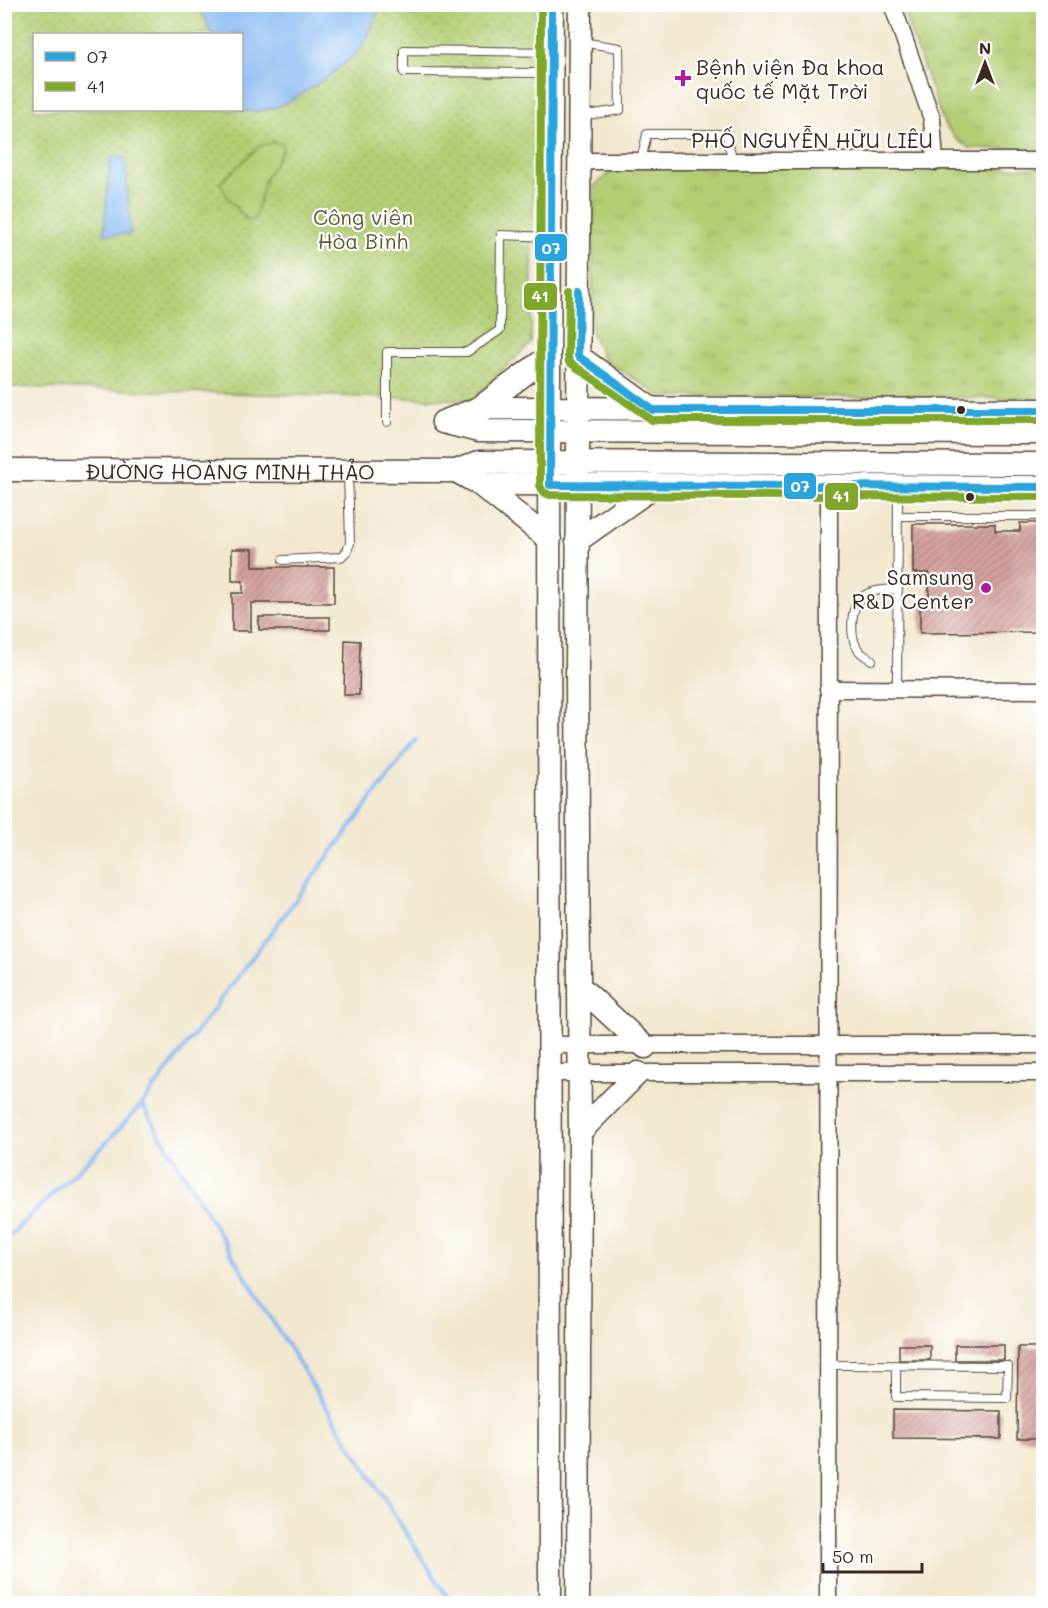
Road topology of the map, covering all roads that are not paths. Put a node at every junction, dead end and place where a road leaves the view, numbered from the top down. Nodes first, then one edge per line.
1 (552, 4) edge
2 (580, 4) edge
3 (892, 4) edge
4 (580, 42) junction
5 (551, 63) junction
6 (580, 116) junction
7 (550, 161) junction
8 (580, 161) junction
9 (641, 161) junction
10 (1044, 161) edge
11 (734, 162) junction
12 (934, 162) junction
13 (550, 237) junction
14 (549, 356) junction
15 (578, 356) junction
16 (479, 408) junction
17 (549, 410) junction
18 (653, 410) junction
19 (1044, 410) edge
20 (578, 421) junction
21 (387, 422) dead end
22 (479, 431) junction
23 (549, 432) junction
24 (653, 433) junction
25 (1044, 433) edge
26 (1044, 465) edge
27 (4, 470) edge
28 (348, 471) junction
29 (479, 473) junction
30 (549, 473) junction
31 (578, 474) junction
32 (655, 475) junction
33 (829, 486) junction
34 (898, 486) junction
35 (1044, 487) edge
36 (898, 516) junction
37 (1044, 516) edge
38 (550, 540) junction
39 (578, 541) junction
40 (283, 560) dead end
41 (898, 589) junction
42 (872, 660) dead end
43 (828, 689) junction
44 (897, 689) junction
45 (1044, 690) edge
46 (579, 986) junction
47 (550, 1045) junction
48 (828, 1045) junction
49 (579, 1046) junction
50 (1044, 1046) edge
51 (645, 1047) junction
52 (828, 1072) junction
53 (550, 1073) junction
54 (638, 1073) junction
55 (1044, 1073) edge
56 (579, 1074) junction
57 (580, 1132) junction
58 (828, 1365) junction
59 (896, 1365) junction
60 (550, 1604) edge
61 (578, 1604) edge
62 (828, 1604) edge

1 - 5 street
2 - 4 street
3 - 12 street
4 - 6 street
4 - 6 lane
5 - 5 lane
5 - 7 street
6 - 8 street
7 - 8 street
7 - 13 street
8 - 9 street, PHỐ NGUYỄN HỮU LIÊU
8 - 15 street
9 - 11 street, PHỐ NGUYỄN HỮU LIÊU
9 - 11 lane
10 - 12 street, PHỐ NGUYỄN HỮU LIÊU
11 - 12 street, PHỐ NGUYỄN HỮU LIÊU
13 - 14 street
13 - 21 lane
14 - 16 street
14 - 17 street
15 - 18 street
15 - 20 street
16 - 17 street
16 - 22 street
16 - 22 street
17 - 20 street
17 - 23 street
18 - 19 street
18 - 20 street
18 - 24 street
20 - 23 street
20 - 24 street
20 - 31 street
22 - 23 street
22 - 29 street
23 - 30 street
24 - 25 street
26 - 32 street, ĐƯỜNG HOÀNG MINH THẢO
27 - 28 street, ĐƯỜNG HOÀNG MINH THẢO
28 - 29 street, ĐƯỜNG HOÀNG MINH THẢO
28 - 40 lane
29 - 30 street, ĐƯỜNG HOÀNG MINH THẢO
29 - 38 street
30 - 31 street, ĐƯỜNG HOÀNG MINH THẢO
30 - 38 street
31 - 32 street, ĐƯỜNG HOÀNG MINH THẢO
31 - 39 street
32 - 33 street, ĐƯỜNG HOÀNG MINH THẢO
32 - 39 street
33 - 34 street, ĐƯỜNG HOÀNG MINH THẢO
33 - 43 street
34 - 35 street, ĐƯỜNG HOÀNG MINH THẢO
34 - 36 lane
36 - 37 lane
36 - 41 lane
38 - 47 street
39 - 46 street
41 - 42 lane
41 - 44 lane
43 - 44 street
43 - 48 street
44 - 45 street
46 - 49 street
46 - 51 street
47 - 49 street
47 - 53 street
48 - 50 street
48 - 51 street
48 - 52 street
49 - 51 street
49 - 56 street
52 - 54 street
52 - 55 street
52 - 58 street
53 - 56 street
53 - 60 street
54 - 56 street
54 - 57 street
56 - 57 street
57 - 61 street
58 - 59 lane
58 - 62 street
59 - 59 lane

